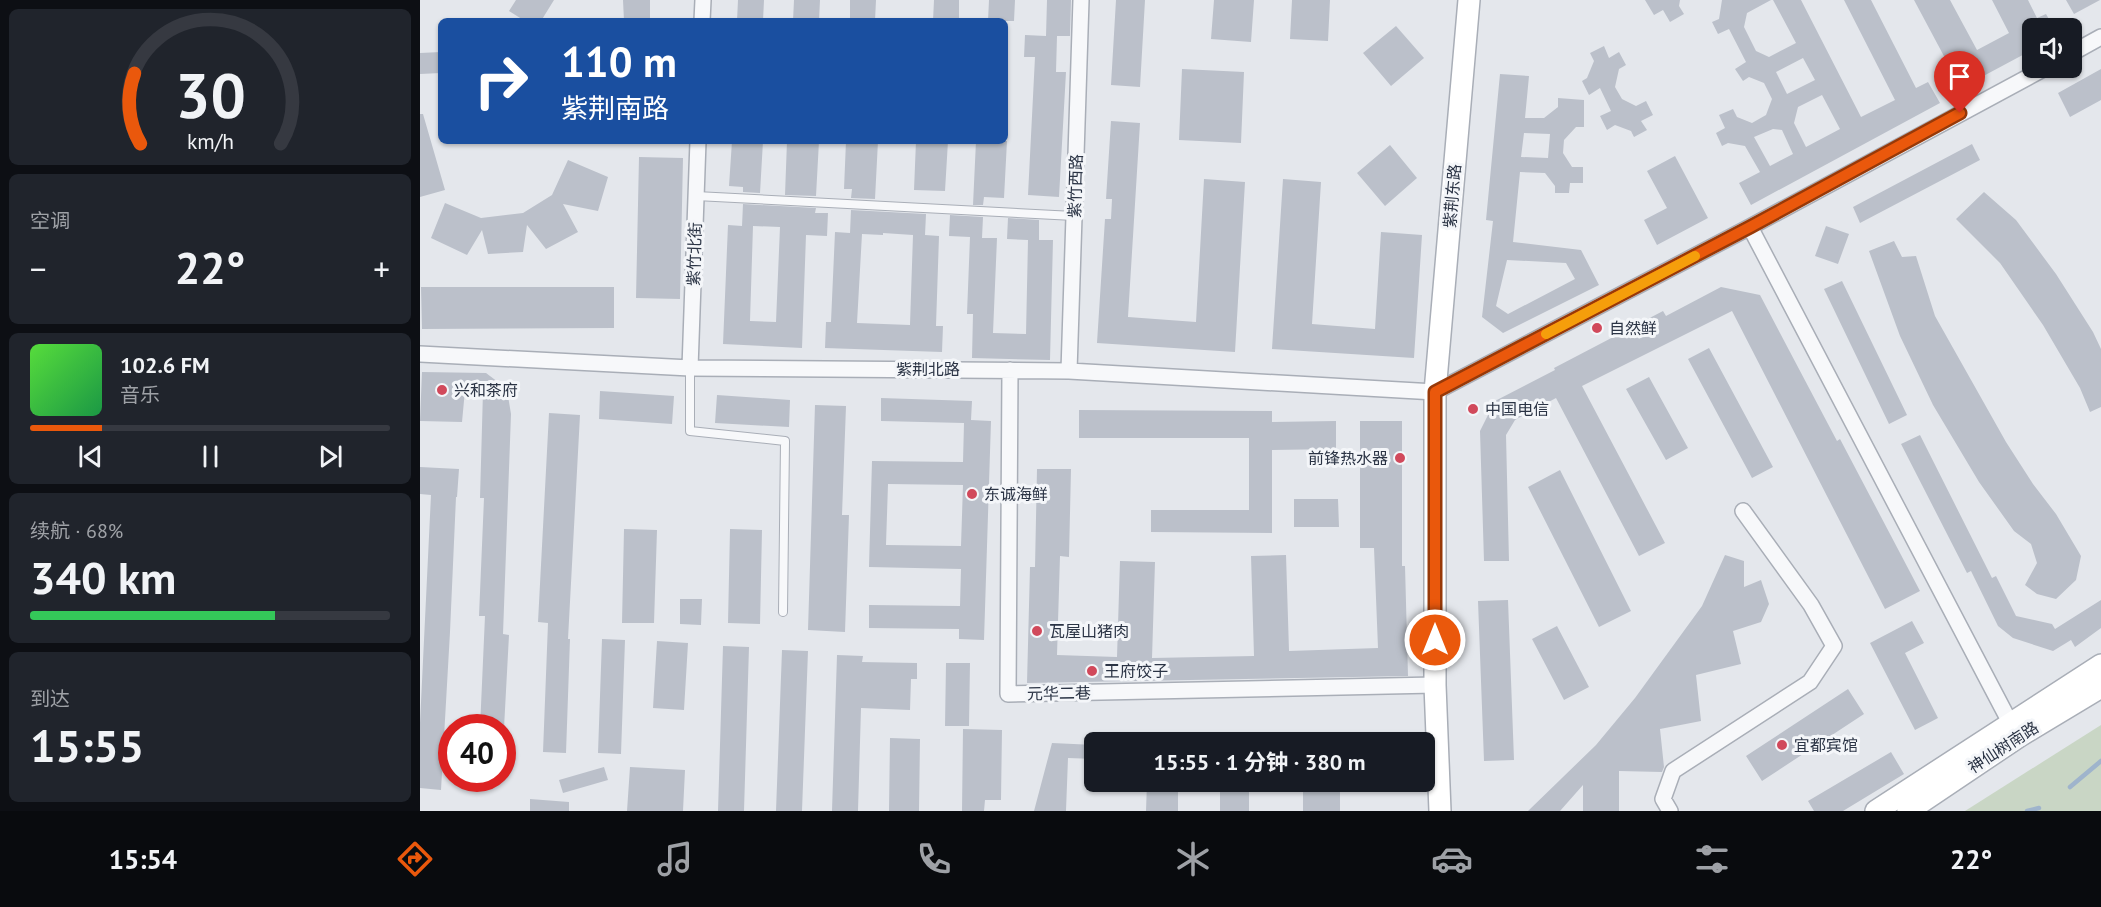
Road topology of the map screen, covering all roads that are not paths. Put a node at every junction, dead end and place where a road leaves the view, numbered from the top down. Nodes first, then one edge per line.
1 (703, 0) edge
2 (1081, 0) edge
3 (1469, 0) edge
4 (702, 18) edge
5 (2101, 37) edge
6 (2082, 47) edge
7 (2026, 78) edge
8 (698, 144) edge
9 (696, 196) junction
10 (1074, 216) junction
11 (1750, 227) junction
12 (420, 354) edge
13 (690, 368) junction
14 (1010, 370) junction
15 (1070, 371) junction
16 (1435, 392) junction
17 (1743, 512) dead end
18 (783, 612) dead end
19 (2101, 665) edge
20 (1435, 685) junction
21 (2101, 687) edge
22 (2014, 730) junction
23 (1440, 811) edge
24 (1670, 811) edge
25 (1876, 811) edge
26 (1908, 811) edge

1 - 4 street
2 - 10 street, 紫竹西路
3 - 16 street, 紫荆东路
5 - 6 street
7 - 11 street
8 - 9 street, 紫竹北街
9 - 10 lane
9 - 13 street, 紫竹北街
10 - 15 street, 紫竹西路
11 - 16 street
11 - 22 street
12 - 13 street, 紫荆北路
13 - 14 street, 紫荆北路
13 - 18 lane
14 - 15 street, 紫荆北路
14 - 20 street, 元华二巷
15 - 16 street, 紫荆北路
16 - 20 street, 紫荆东路
17 - 24 street
19 - 22 street
20 - 23 street, 紫荆东路
21 - 22 street, 神仙树南路
22 - 25 street
22 - 26 street, 神仙树南路

